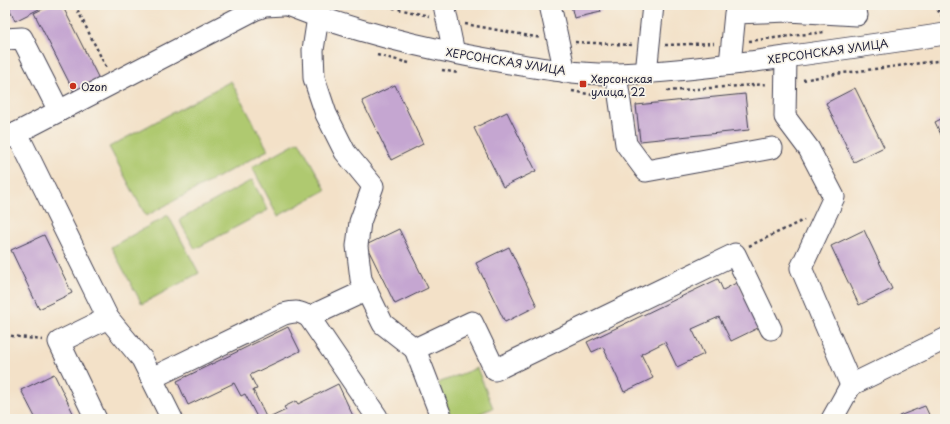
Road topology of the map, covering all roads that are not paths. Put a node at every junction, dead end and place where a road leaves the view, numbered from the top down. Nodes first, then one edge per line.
1 (283, 5) edge
2 (287, 5) edge
3 (550, 5) edge
4 (653, 5) edge
5 (857, 10) edge
6 (445, 13) edge
7 (318, 17) junction
8 (943, 25) edge
9 (5, 39) edge
10 (856, 47) junction
11 (454, 54) junction
12 (786, 57) junction
13 (730, 64) junction
14 (565, 72) junction
15 (646, 73) junction
16 (616, 74) junction
17 (59, 111) junction
18 (11, 136) edge
19 (772, 148) dead end
20 (367, 290) junction
21 (309, 317) junction
22 (108, 318) junction
23 (771, 329) dead end
24 (945, 339) edge
25 (416, 349) junction
26 (152, 378) junction
27 (851, 385) junction
28 (96, 419) edge
29 (172, 419) edge
30 (377, 419) edge
31 (442, 419) edge
32 (832, 419) edge

1 - 17 street
2 - 7 street, ХЕРСОНСКАЯ УЛИЦА
3 - 14 street
4 - 15 street
5 - 10 street
5 - 13 street
6 - 11 street
7 - 11 street, ХЕРСОНСКАЯ УЛИЦА
7 - 20 street
8 - 10 street, ХЕРСОНСКАЯ УЛИЦА
9 - 17 street
10 - 12 street, ХЕРСОНСКАЯ УЛИЦА
11 - 14 street, ХЕРСОНСКАЯ УЛИЦА
12 - 13 street, ХЕРСОНСКАЯ УЛИЦА
12 - 27 street
13 - 15 street, ХЕРСОНСКАЯ УЛИЦА
14 - 16 street, ХЕРСОНСКАЯ УЛИЦА
15 - 16 street, ХЕРСОНСКАЯ УЛИЦА
16 - 19 street
17 - 18 street
18 - 22 street
20 - 21 street
20 - 25 street
21 - 26 street
21 - 30 street
22 - 26 street
22 - 28 street
23 - 25 street
24 - 27 street
25 - 31 street
26 - 29 street
27 - 32 street

